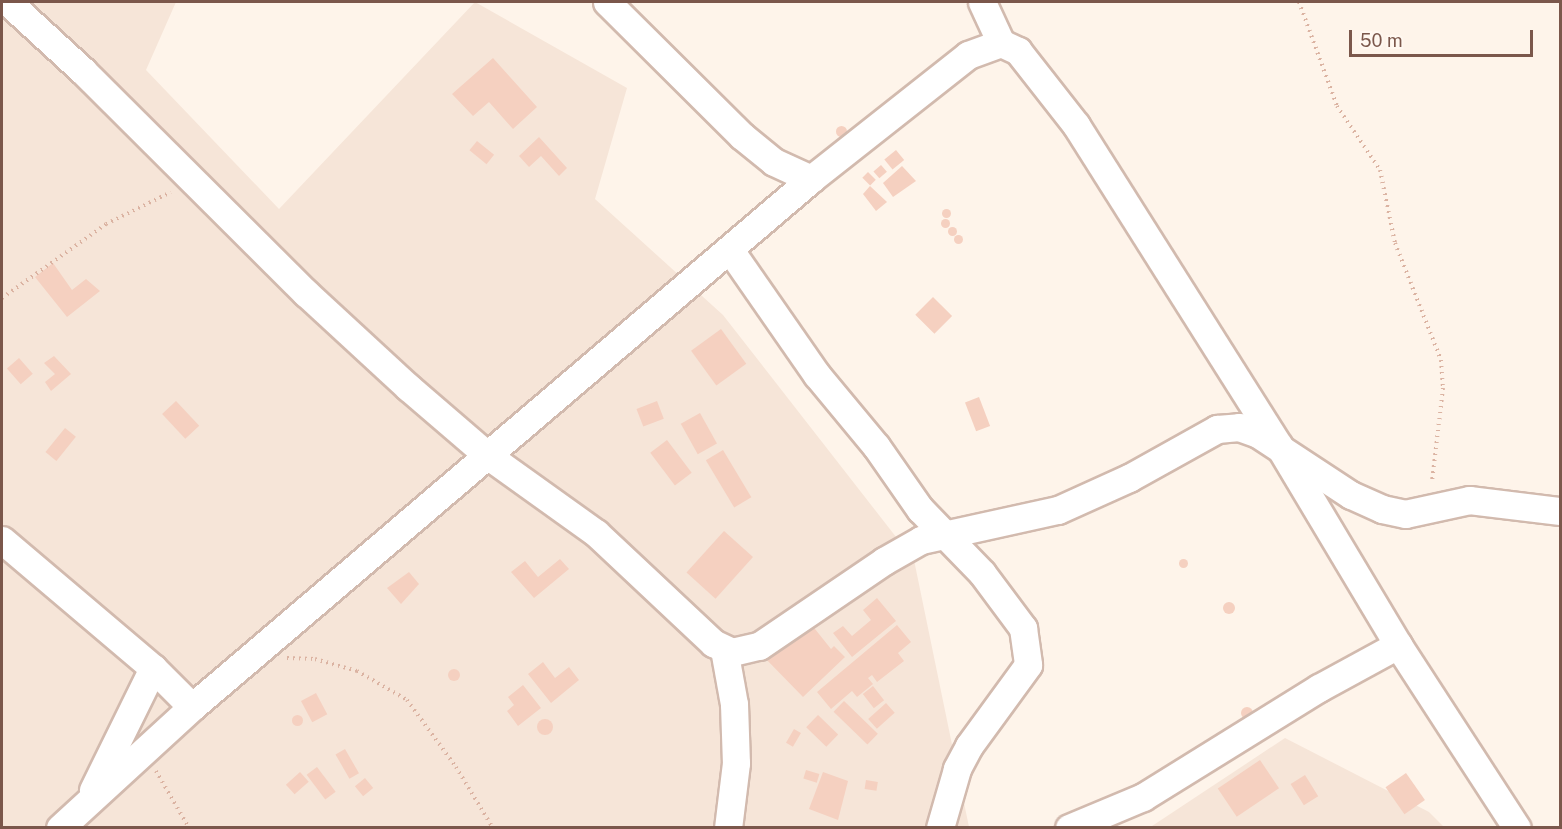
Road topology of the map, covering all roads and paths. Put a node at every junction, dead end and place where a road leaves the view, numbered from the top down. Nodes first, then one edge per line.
1 (8, 2) edge
2 (607, 2) edge
3 (982, 2) edge
4 (1299, 2) edge
5 (1001, 43) junction
6 (811, 179) junction
7 (195, 182) junction
8 (730, 250) junction
9 (2, 298) edge
10 (1279, 446) junction
11 (487, 455) junction
12 (1426, 509) junction
13 (1560, 511) edge
14 (943, 535) junction
15 (2, 540) edge
16 (1398, 645) junction
17 (724, 649) junction
18 (251, 656) junction
19 (153, 668) junction
20 (192, 707) junction
21 (143, 750) junction
22 (86, 804) junction
23 (60, 828) edge
24 (189, 828) edge
25 (493, 828) edge
26 (728, 828) edge
27 (940, 828) edge
28 (1069, 828) edge
29 (1517, 828) edge

1 - 7 street
2 - 6 street
3 - 5 street
4 - 12 path
5 - 6 street
5 - 10 street
6 - 8 street
7 - 9 path
7 - 11 street
8 - 11 street
8 - 14 street
10 - 12 street
10 - 14 street
10 - 16 street
11 - 17 street
11 - 18 street
12 - 13 street
14 - 17 street
14 - 27 street
15 - 19 street
16 - 28 street
16 - 29 street
17 - 26 street
18 - 20 street
18 - 25 path
19 - 20 street
19 - 22 street
20 - 21 street
21 - 22 street
21 - 24 path
22 - 23 street

